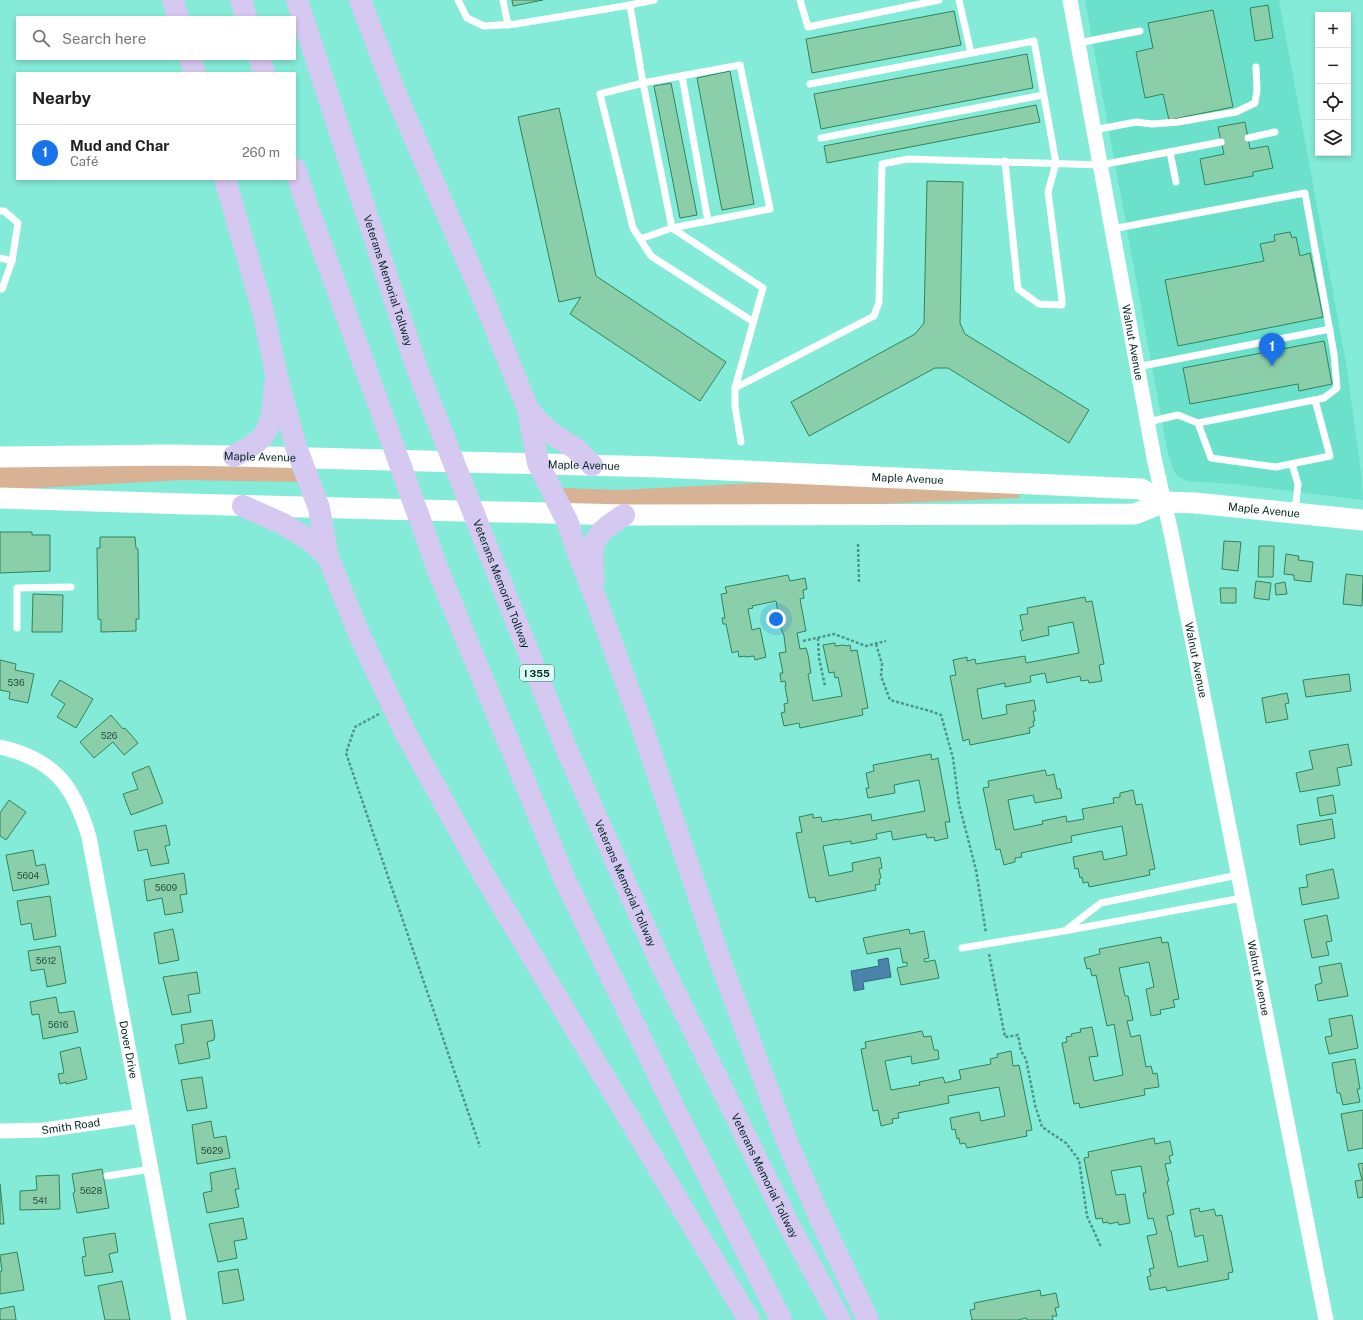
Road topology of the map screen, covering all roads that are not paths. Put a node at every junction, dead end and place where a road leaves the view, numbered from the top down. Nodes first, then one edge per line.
1 (173, 0) edge
2 (241, 0) edge
3 (297, 0) edge
4 (360, 0) edge
5 (458, 0) edge
6 (503, 0) edge
7 (654, 0) edge
8 (800, 0) edge
9 (939, 0) edge
10 (959, 0) edge
11 (1070, 0) edge
12 (630, 5) junction
13 (178, 16) edge
14 (246, 16) edge
15 (508, 25) junction
16 (1140, 30) dead end
17 (1078, 42) junction
18 (971, 53) junction
19 (190, 60) edge
20 (260, 60) edge
21 (1256, 66) dead end
22 (195, 72) edge
23 (264, 72) edge
24 (682, 76) junction
25 (644, 83) junction
26 (810, 84) dead end
27 (1043, 95) junction
28 (1094, 130) junction
29 (1275, 132) dead end
30 (821, 138) dead end
31 (1248, 138) dead end
32 (1221, 142) dead end
33 (1170, 152) junction
34 (1005, 161) junction
35 (1056, 163) junction
36 (1101, 164) junction
37 (296, 171) edge
38 (226, 180) edge
39 (1176, 182) dead end
40 (0, 210) edge
41 (708, 221) junction
42 (672, 228) junction
43 (1112, 229) junction
44 (640, 239) junction
45 (0, 258) edge
46 (12, 261) junction
47 (0, 289) edge
48 (752, 321) junction
49 (1330, 329) junction
50 (1138, 367) junction
51 (276, 374) junction
52 (735, 388) junction
53 (1315, 400) junction
54 (528, 409) junction
55 (1148, 422) junction
56 (1198, 423) junction
57 (741, 442) dead end
58 (234, 456) junction
59 (0, 457) edge
60 (301, 458) junction
61 (538, 463) junction
62 (1292, 464) junction
63 (592, 465) junction
64 (0, 498) edge
65 (1164, 502) junction
66 (243, 506) junction
67 (319, 508) junction
68 (1295, 513) junction
69 (562, 514) junction
70 (624, 515) junction
71 (1363, 520) edge
72 (328, 557) junction
73 (71, 587) dead end
74 (597, 602) junction
75 (17, 628) dead end
76 (0, 748) edge
77 (1238, 875) junction
78 (1242, 898) junction
79 (1064, 931) junction
80 (962, 948) dead end
81 (141, 1116) junction
82 (0, 1131) edge
83 (151, 1169) junction
84 (107, 1176) dead end
85 (179, 1320) edge
86 (749, 1320) edge
87 (781, 1320) edge
88 (840, 1320) edge
89 (868, 1320) edge
90 (1326, 1320) edge

1 - 13 highway
2 - 14 highway
3 - 88 highway, Veterans Memorial Tollway / I 355
4 - 54 highway
5 - 15 lane
6 - 15 lane
7 - 12 lane
8 - 9 lane
10 - 18 lane
11 - 17 street, Walnut Avenue
12 - 15 lane
12 - 25 lane
16 - 17 lane
17 - 28 street, Walnut Avenue
18 - 26 lane
18 - 27 lane
19 - 22 highway
20 - 23 highway
21 - 28 lane
24 - 25 lane
24 - 41 lane
24 - 41 lane
25 - 42 lane
25 - 44 lane
27 - 30 lane
27 - 35 lane
28 - 36 street, Walnut Avenue
29 - 31 lane
32 - 33 lane
33 - 36 lane
33 - 39 lane
34 - 35 lane
34 - 35 lane
34 - 52 lane
35 - 36 lane
36 - 43 street, Walnut Avenue
37 - 87 highway
38 - 51 highway
40 - 46 lane
41 - 42 lane
42 - 44 lane
42 - 48 lane
43 - 49 lane
43 - 50 street, Walnut Avenue
44 - 48 lane
45 - 46 lane
46 - 47 lane
48 - 52 lane
49 - 50 lane
49 - 53 lane
50 - 55 street, Walnut Avenue
51 - 58 highway
51 - 60 highway
52 - 57 lane
53 - 56 lane
53 - 62 lane
54 - 61 highway
54 - 63 highway
55 - 56 lane
55 - 65 street, Walnut Avenue
56 - 62 lane
58 - 59 main road, Maple Avenue
58 - 60 main road, Maple Avenue
60 - 61 main road, Maple Avenue
60 - 67 highway
61 - 63 main road, Maple Avenue
61 - 69 highway
62 - 68 lane
63 - 65 main road, Maple Avenue
64 - 66 main road, Maple Avenue
65 - 68 main road, Maple Avenue
65 - 70 main road, Maple Avenue
65 - 77 street, Walnut Avenue
66 - 67 main road, Maple Avenue
66 - 72 highway
67 - 69 main road, Maple Avenue
67 - 72 highway
68 - 71 main road, Maple Avenue
69 - 70 main road, Maple Avenue
69 - 74 highway
70 - 74 highway
72 - 86 highway
73 - 75 lane
74 - 89 highway
76 - 81 street, Dover Drive
77 - 78 street, Walnut Avenue
77 - 79 lane
78 - 79 lane
78 - 90 street, Walnut Avenue
79 - 80 lane
81 - 82 street, Smith Road
81 - 83 street, Dover Drive
83 - 84 lane
83 - 85 street, Dover Drive

